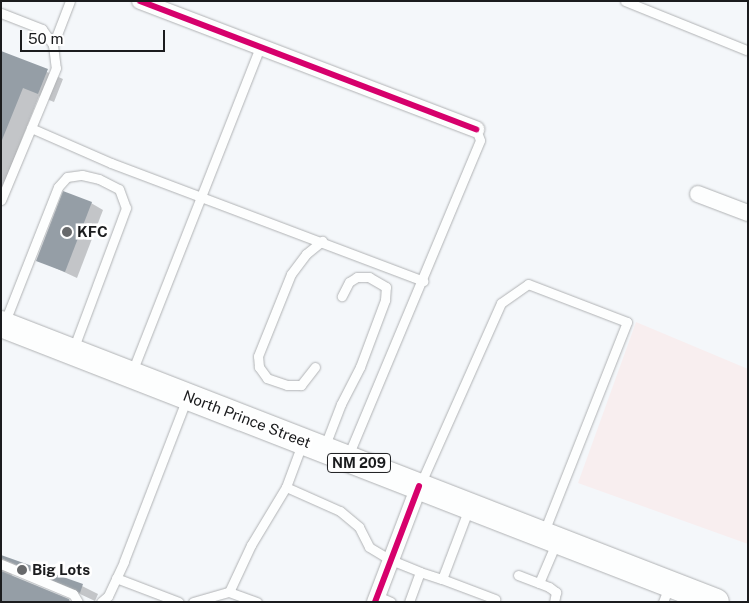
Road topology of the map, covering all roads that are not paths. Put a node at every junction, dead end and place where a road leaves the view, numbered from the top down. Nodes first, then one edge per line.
1 (70, 1) edge
2 (140, 1) edge
3 (625, 1) edge
4 (1, 13) edge
5 (53, 46) junction
6 (259, 49) junction
7 (747, 49) edge
8 (31, 128) junction
9 (476, 129) joint
10 (698, 194) dead end
11 (201, 196) junction
12 (1, 200) edge
13 (748, 213) edge
14 (322, 241) junction
15 (423, 281) junction
16 (342, 296) dead end
17 (2, 327) edge
18 (72, 352) junction
19 (315, 367) dead end
20 (130, 374) junction
21 (187, 396) junction
22 (325, 449) junction
23 (419, 486) junction
24 (286, 487) junction
25 (470, 506) junction
26 (550, 537) junction
27 (391, 560) junction
28 (1, 564) edge
29 (420, 572) junction
30 (518, 575) dead end
31 (116, 578) junction
32 (442, 579) junction
33 (539, 583) junction
34 (229, 592) junction
35 (666, 593) edge
36 (495, 599) dead end
37 (381, 600) edge
38 (711, 601) edge
39 (78, 602) edge
40 (101, 602) edge
41 (179, 602) edge
42 (193, 602) edge
43 (258, 602) edge
44 (409, 602) edge
45 (554, 602) edge

1 - 5 lane
2 - 6 street
3 - 7 lane
4 - 5 lane
5 - 8 lane
6 - 9 street
6 - 11 lane
8 - 11 lane
8 - 12 lane
9 - 15 lane
10 - 13 street
11 - 14 lane
11 - 20 lane
14 - 15 lane
14 - 19 lane
15 - 22 lane
16 - 22 lane
17 - 18 main road, North Prince Street / NM 209
17 - 18 lane
18 - 20 main road, North Prince Street / NM 209
20 - 21 main road, North Prince Street / NM 209
21 - 22 main road, North Prince Street / NM 209
21 - 31 lane
22 - 23 main road, North Prince Street / NM 209
22 - 24 lane
23 - 25 main road, North Prince Street / NM 209
23 - 26 lane
23 - 27 street
24 - 27 lane
24 - 34 lane
25 - 26 main road, North Prince Street / NM 209
25 - 32 lane
26 - 33 lane
26 - 35 main road, North Prince Street / NM 209
27 - 29 lane
27 - 37 street
28 - 39 lane
29 - 32 lane
29 - 44 lane
30 - 33 lane
31 - 40 lane
31 - 41 lane
32 - 36 lane
33 - 45 lane
34 - 42 lane
34 - 43 lane
35 - 38 main road, North Prince Street / NM 209

